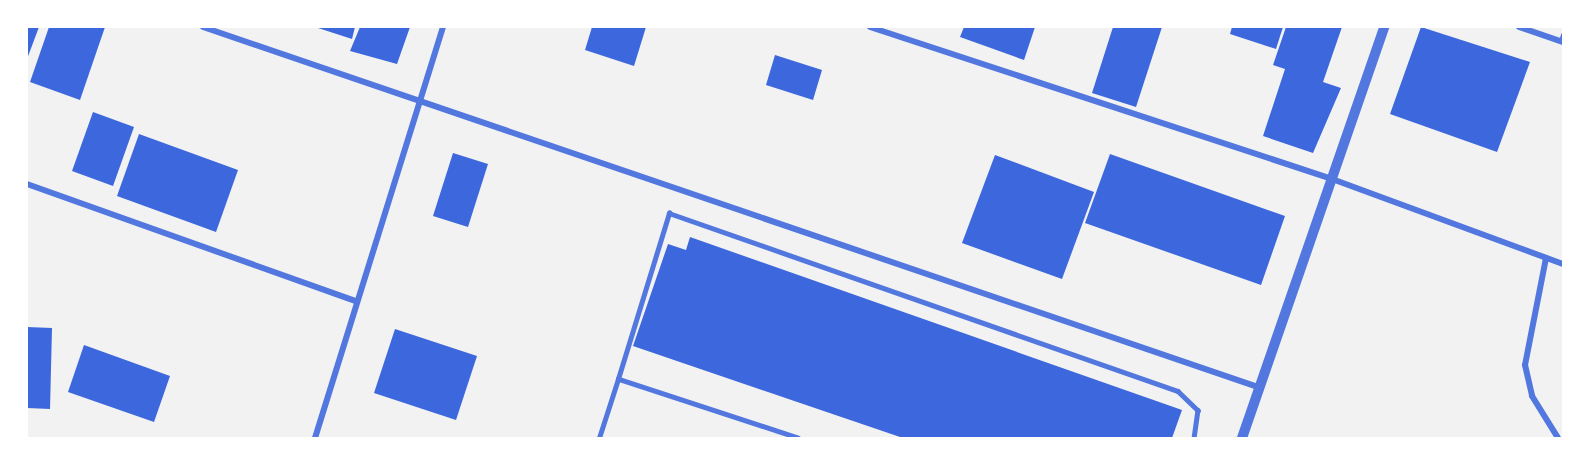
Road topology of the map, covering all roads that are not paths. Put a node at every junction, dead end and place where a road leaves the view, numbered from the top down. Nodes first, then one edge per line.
1 (203, 27) edge
2 (443, 27) edge
3 (870, 27) edge
4 (1384, 27) edge
5 (1519, 27) edge
6 (1562, 39) edge
7 (418, 104) junction
8 (1332, 179) junction
9 (27, 184) edge
10 (1546, 258) junction
11 (1563, 264) edge
12 (356, 301) junction
13 (618, 379) junction
14 (1258, 387) junction
15 (315, 438) edge
16 (599, 438) edge
17 (798, 438) edge
18 (1194, 438) edge
19 (1242, 438) edge
20 (1558, 438) edge

1 - 7 street
2 - 7 street
3 - 8 street
4 - 8 street
5 - 6 street
7 - 12 street
7 - 14 street
8 - 10 street
8 - 14 street
9 - 12 street
10 - 11 street
10 - 20 street
12 - 15 street
13 - 16 lane
13 - 17 lane
13 - 18 lane
14 - 19 street

